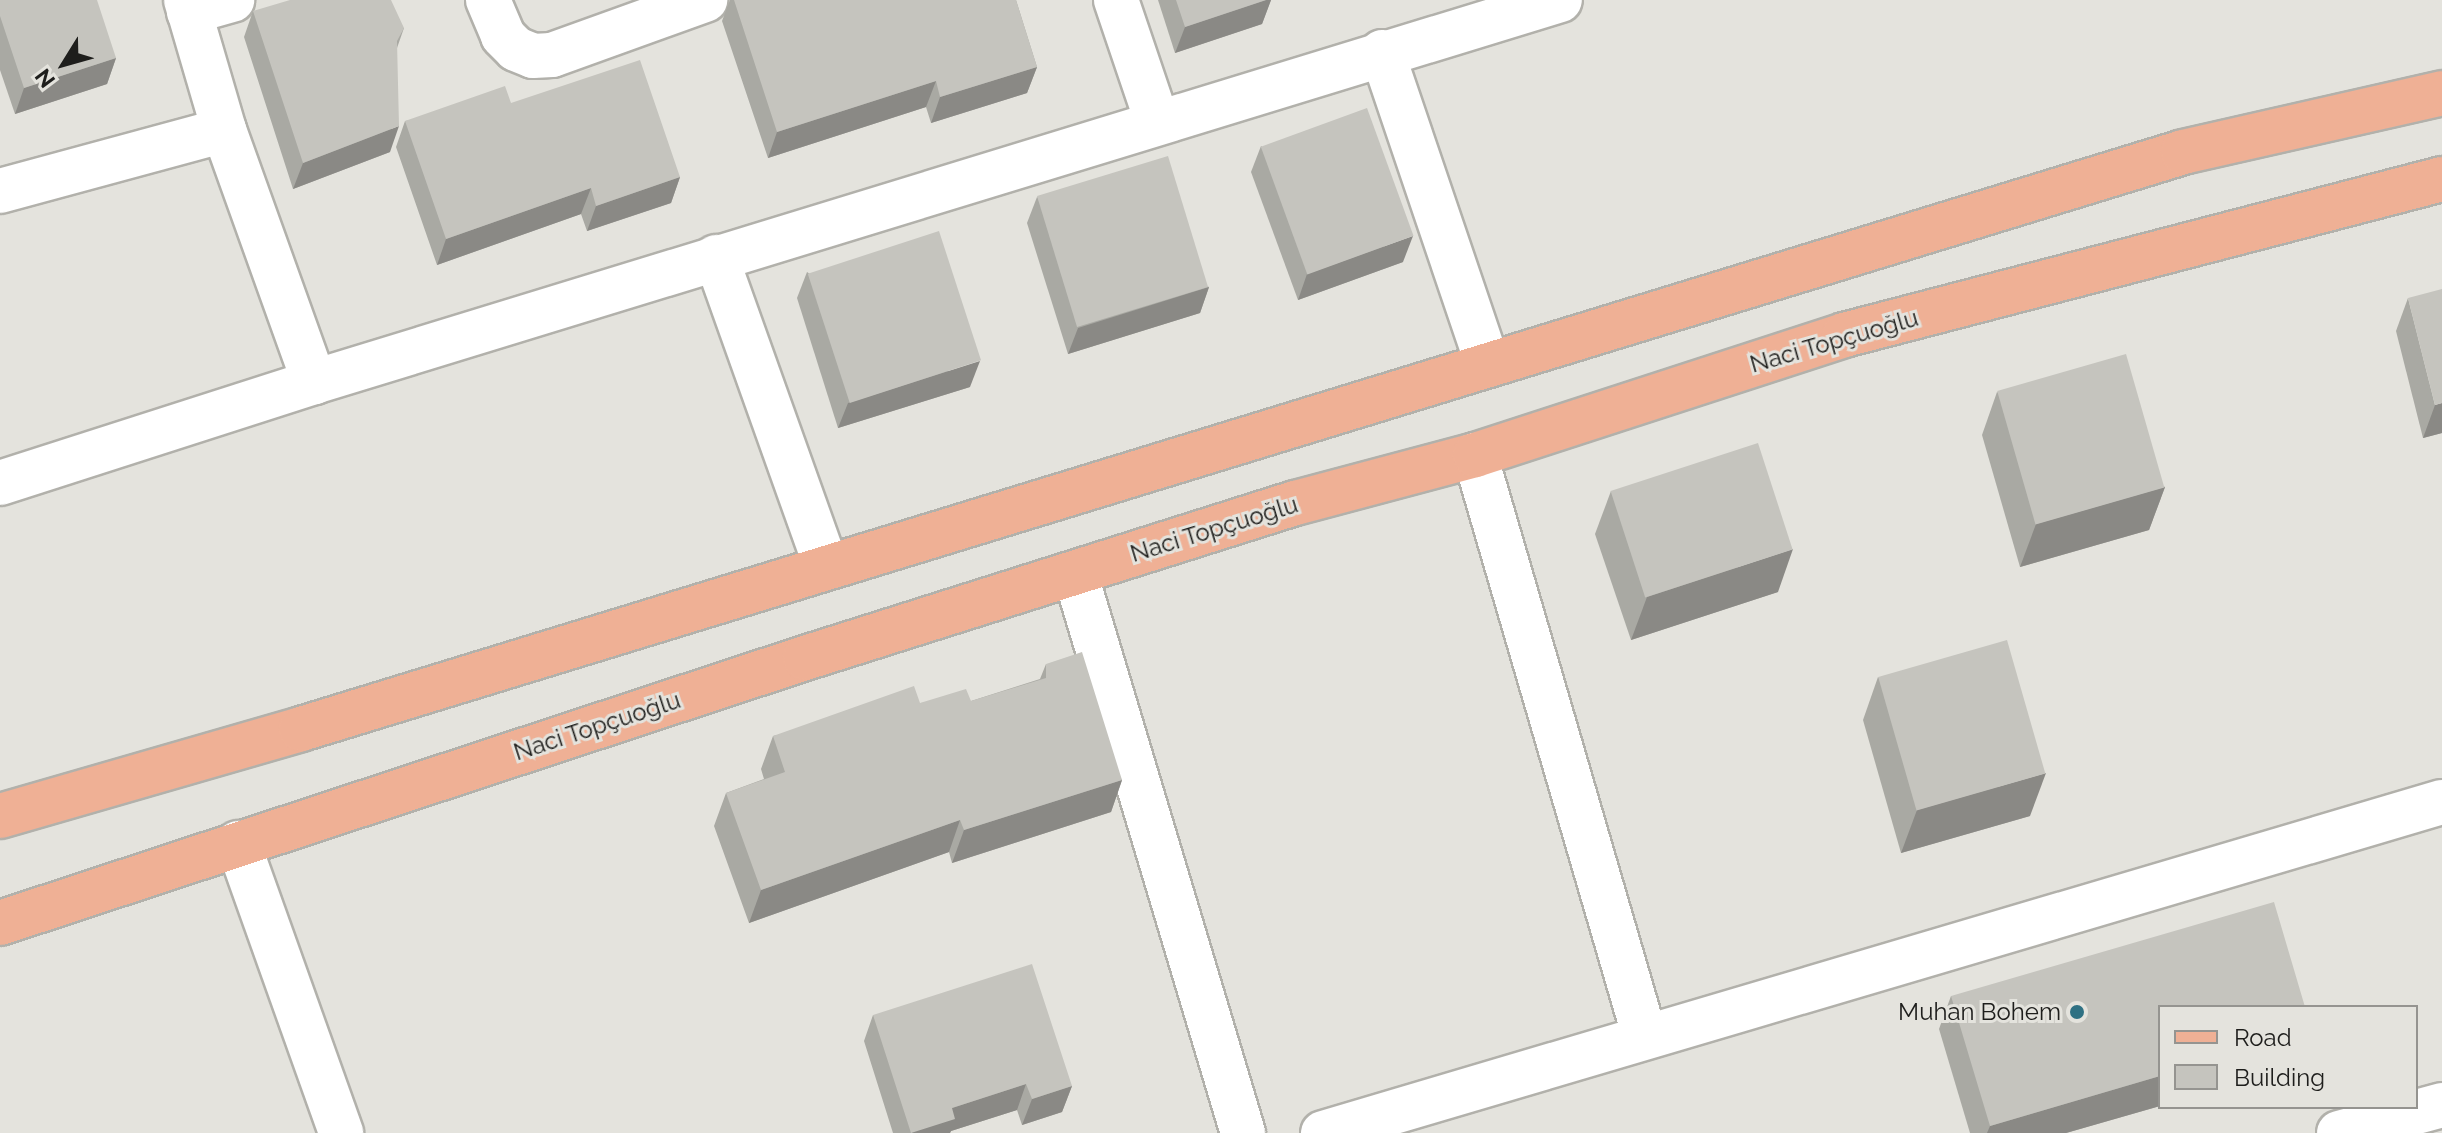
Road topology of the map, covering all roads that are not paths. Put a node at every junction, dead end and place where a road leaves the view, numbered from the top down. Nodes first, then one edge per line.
1 (232, 0) edge
2 (488, 0) edge
3 (705, 0) edge
4 (1116, 0) edge
5 (1560, 0) edge
6 (188, 6) edge
7 (1382, 52) junction
8 (2442, 93) edge
9 (1157, 121) junction
10 (224, 130) junction
11 (2442, 179) edge
12 (0, 191) edge
13 (716, 257) junction
14 (1487, 363) junction
15 (314, 382) junction
16 (1475, 455) junction
17 (0, 483) edge
18 (826, 566) junction
19 (1075, 573) junction
20 (2442, 802) edge
21 (0, 816) edge
22 (238, 843) junction
23 (0, 923) edge
24 (1644, 1034) junction
25 (2442, 1105) edge
26 (341, 1133) edge
27 (1243, 1133) edge
28 (1323, 1133) edge
29 (2339, 1133) edge

1 - 6 street
2 - 3 street
4 - 9 street
5 - 7 street
6 - 10 street
7 - 9 street
7 - 14 street
8 - 14 main road
9 - 13 street
10 - 12 street
10 - 15 street
11 - 16 main road, Naci Topçuoğlu
13 - 15 street
13 - 18 street
14 - 18 main road
15 - 17 street
16 - 19 main road, Naci Topçuoğlu
16 - 24 street
18 - 21 main road
19 - 22 main road, Naci Topçuoğlu
19 - 27 street
20 - 24 street
22 - 23 main road, Naci Topçuoğlu
22 - 26 street
24 - 28 street
25 - 29 street

